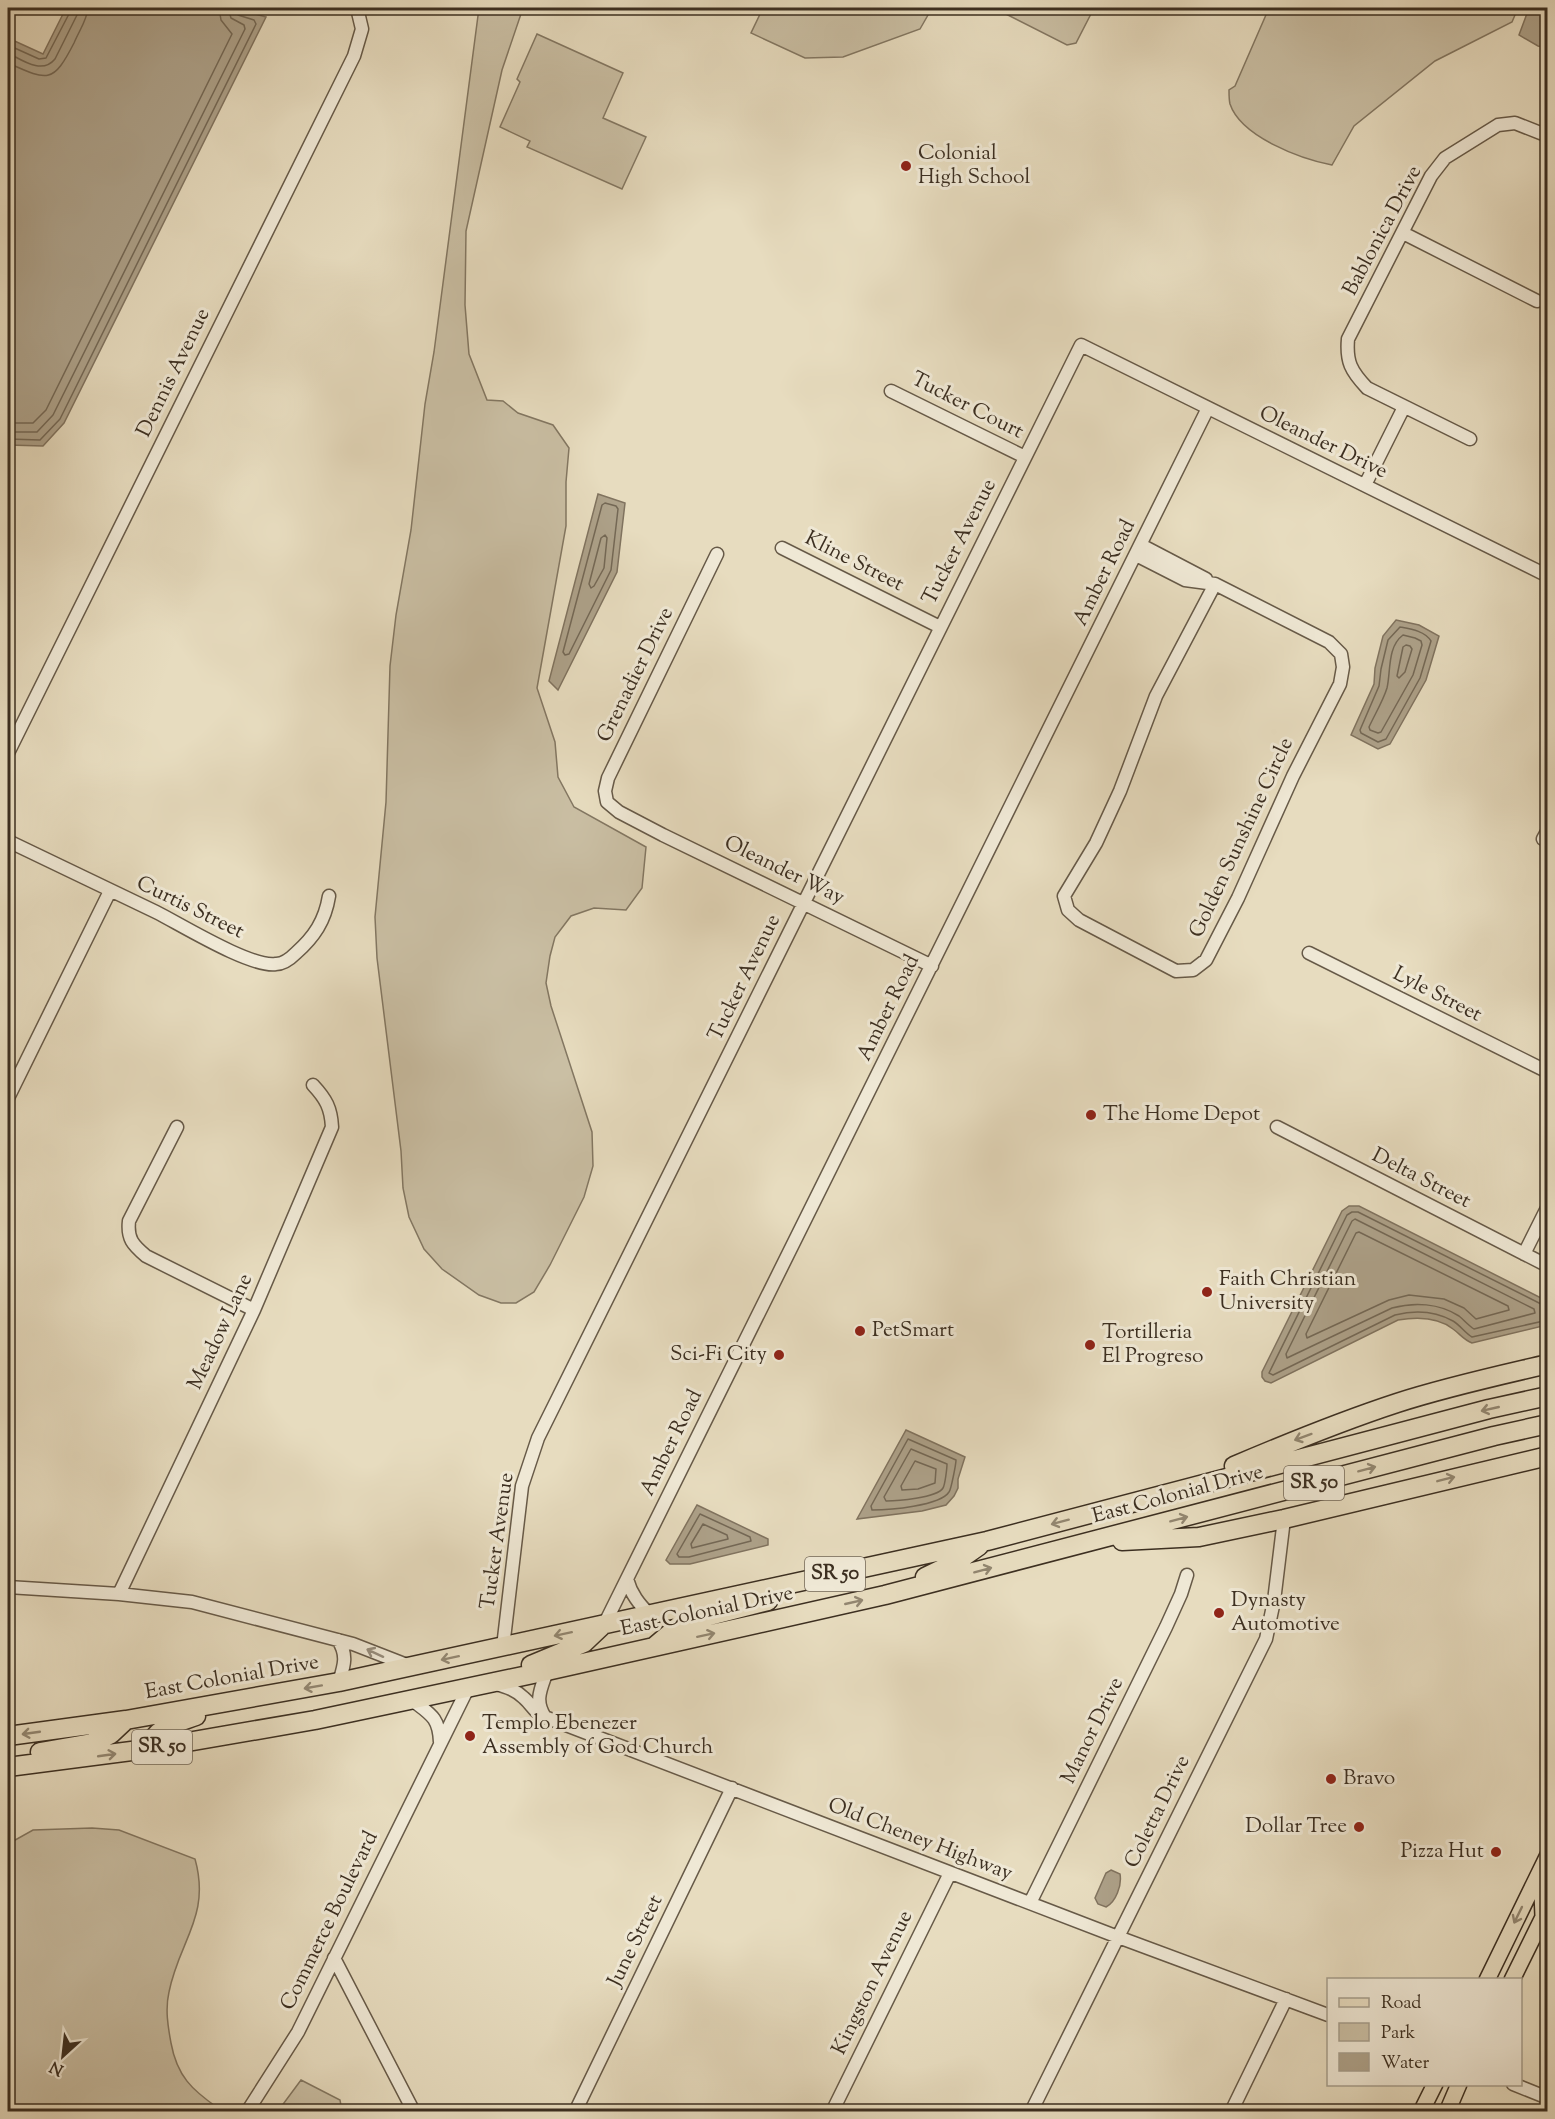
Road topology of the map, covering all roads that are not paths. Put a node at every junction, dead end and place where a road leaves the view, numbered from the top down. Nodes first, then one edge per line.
1 (357, 8) edge
2 (1548, 136) edge
3 (1403, 233) junction
4 (1537, 301) dead end
5 (1081, 345) joint
6 (891, 391) dead end
7 (1404, 407) junction
8 (1208, 408) junction
9 (1470, 439) dead end
10 (1024, 457) junction
11 (1365, 485) junction
12 (782, 548) dead end
13 (1139, 550) junction
14 (717, 554) dead end
15 (1548, 576) edge
16 (1215, 584) junction
17 (940, 627) junction
18 (8, 753) edge
19 (619, 812) joint
20 (8, 841) edge
21 (110, 891) junction
22 (328, 896) dead end
23 (804, 902) junction
24 (1309, 953) dead end
25 (932, 966) junction
26 (1548, 1072) edge
27 (313, 1085) dead end
28 (8, 1098) edge
29 (177, 1127) dead end
30 (1277, 1127) dead end
31 (1548, 1206) edge
32 (1524, 1254) junction
33 (1548, 1266) edge
34 (254, 1310) junction
35 (1548, 1364) edge
36 (1548, 1396) edge
37 (1548, 1424) edge
38 (1548, 1456) edge
39 (1178, 1490) junction
40 (1284, 1519) junction
41 (987, 1541) junction
42 (1081, 1544) junction
43 (1187, 1575) dead end
44 (627, 1579) junction
45 (797, 1583) junction
46 (8, 1587) edge
47 (119, 1594) junction
48 (885, 1595) junction
49 (650, 1615) junction
50 (604, 1625) junction
51 (338, 1640) junction
52 (656, 1646) junction
53 (503, 1647) junction
54 (411, 1667) junction
55 (547, 1671) junction
56 (339, 1682) junction
57 (482, 1685) junction
58 (412, 1700) junction
59 (234, 1701) junction
60 (545, 1717) junction
61 (126, 1720) junction
62 (8, 1736) edge
63 (440, 1743) junction
64 (147, 1749) junction
65 (8, 1766) edge
66 (732, 1788) junction
67 (1548, 1855) edge
68 (950, 1873) junction
69 (1548, 1882) edge
70 (1030, 1903) junction
71 (1545, 1912) edge
72 (1118, 1937) junction
73 (334, 1958) junction
74 (1488, 1978) edge
75 (1513, 1978) edge
76 (1286, 1999) junction
77 (1327, 2014) edge
78 (1434, 2086) edge
79 (1459, 2086) edge
80 (1516, 2086) edge
81 (1548, 2098) edge
82 (247, 2112) edge
83 (414, 2112) edge
84 (575, 2112) edge
85 (832, 2112) edge
86 (1031, 2112) edge
87 (1231, 2112) edge
88 (1421, 2112) edge
89 (1447, 2112) edge

1 - 18 street, Dennis Avenue
2 - 3 street, Bablonica Drive
3 - 4 street
3 - 7 street, Bablonica Drive
5 - 8 street, Oleander Drive
5 - 10 street, Tucker Avenue
6 - 10 street, Tucker Court
7 - 9 street, Bablonica Drive
7 - 11 street
8 - 11 street, Oleander Drive
8 - 13 street, Amber Road
10 - 17 street, Tucker Avenue
11 - 15 street, Oleander Drive
12 - 17 street, Kline Street
13 - 16 street, Golden Sunshine Circle
13 - 25 street, Amber Road
14 - 19 street, Grenadier Drive
16 - 16 street, Golden Sunshine Circle
17 - 23 street, Tucker Avenue
19 - 23 street, Oleander Way
20 - 21 street, Curtis Street
21 - 22 street, Curtis Street
21 - 28 street
23 - 25 street, Oleander Way
23 - 53 street, Tucker Avenue
24 - 26 street, Lyle Street
25 - 44 street, Amber Road
27 - 34 street, Meadow Lane
29 - 34 street
30 - 32 street, Delta Street
31 - 32 street
32 - 33 street, Delta Street
34 - 47 street, Meadow Lane
35 -> 39 highway
36 -> 39 highway, East Colonial Drive / SR 50
42 -> 37 highway, East Colonial Drive / SR 50
40 -> 38 highway
39 -> 41 highway, East Colonial Drive / SR 50
40 - 42 highway
40 - 72 street, Coletta Drive
41 - 45 highway, East Colonial Drive / SR 50
41 - 48 highway
48 -> 42 highway, East Colonial Drive / SR 50
43 - 70 street, Manor Drive
44 - 49 street
44 - 50 street, Amber Road
45 - 49 highway, East Colonial Drive / SR 50
45 - 52 highway
46 - 47 street
47 - 51 street
52 -> 48 highway, East Colonial Drive / SR 50
49 - 50 highway, East Colonial Drive / SR 50
50 -> 53 highway, East Colonial Drive / SR 50
50 - 57 highway
54 -> 51 street
51 - 56 street
52 - 55 highway, East Colonial Drive / SR 50
53 -> 54 highway, East Colonial Drive / SR 50
54 - 56 highway, East Colonial Drive / SR 50
55 - 57 highway, East Colonial Drive / SR 50
55 - 60 street
56 -> 59 highway, East Colonial Drive / SR 50
57 - 58 highway, East Colonial Drive / SR 50
57 - 60 street
57 - 63 street, Commerce Boulevard
58 - 63 street
58 - 64 highway, East Colonial Drive / SR 50
59 - 61 highway, East Colonial Drive / SR 50
59 - 64 highway
60 - 66 street, Old Cheney Highway
61 -> 62 highway, East Colonial Drive / SR 50
61 - 65 highway
63 - 73 street, Commerce Boulevard
65 -> 64 highway, East Colonial Drive / SR 50
66 - 68 street, Old Cheney Highway
66 - 84 street, June Street
67 -> 74 main road
68 - 70 street, Old Cheney Highway
68 - 85 street, Kingston Avenue
69 - 71 main road
70 - 72 street, Old Cheney Highway
71 - 75 main road
72 - 76 street, Old Cheney Highway
72 - 86 street, Coletta Drive
73 - 82 street, Commerce Boulevard
73 - 83 street
76 - 77 street, Old Cheney Highway
76 - 87 street
78 - 88 main road
79 - 89 main road
80 - 81 street

